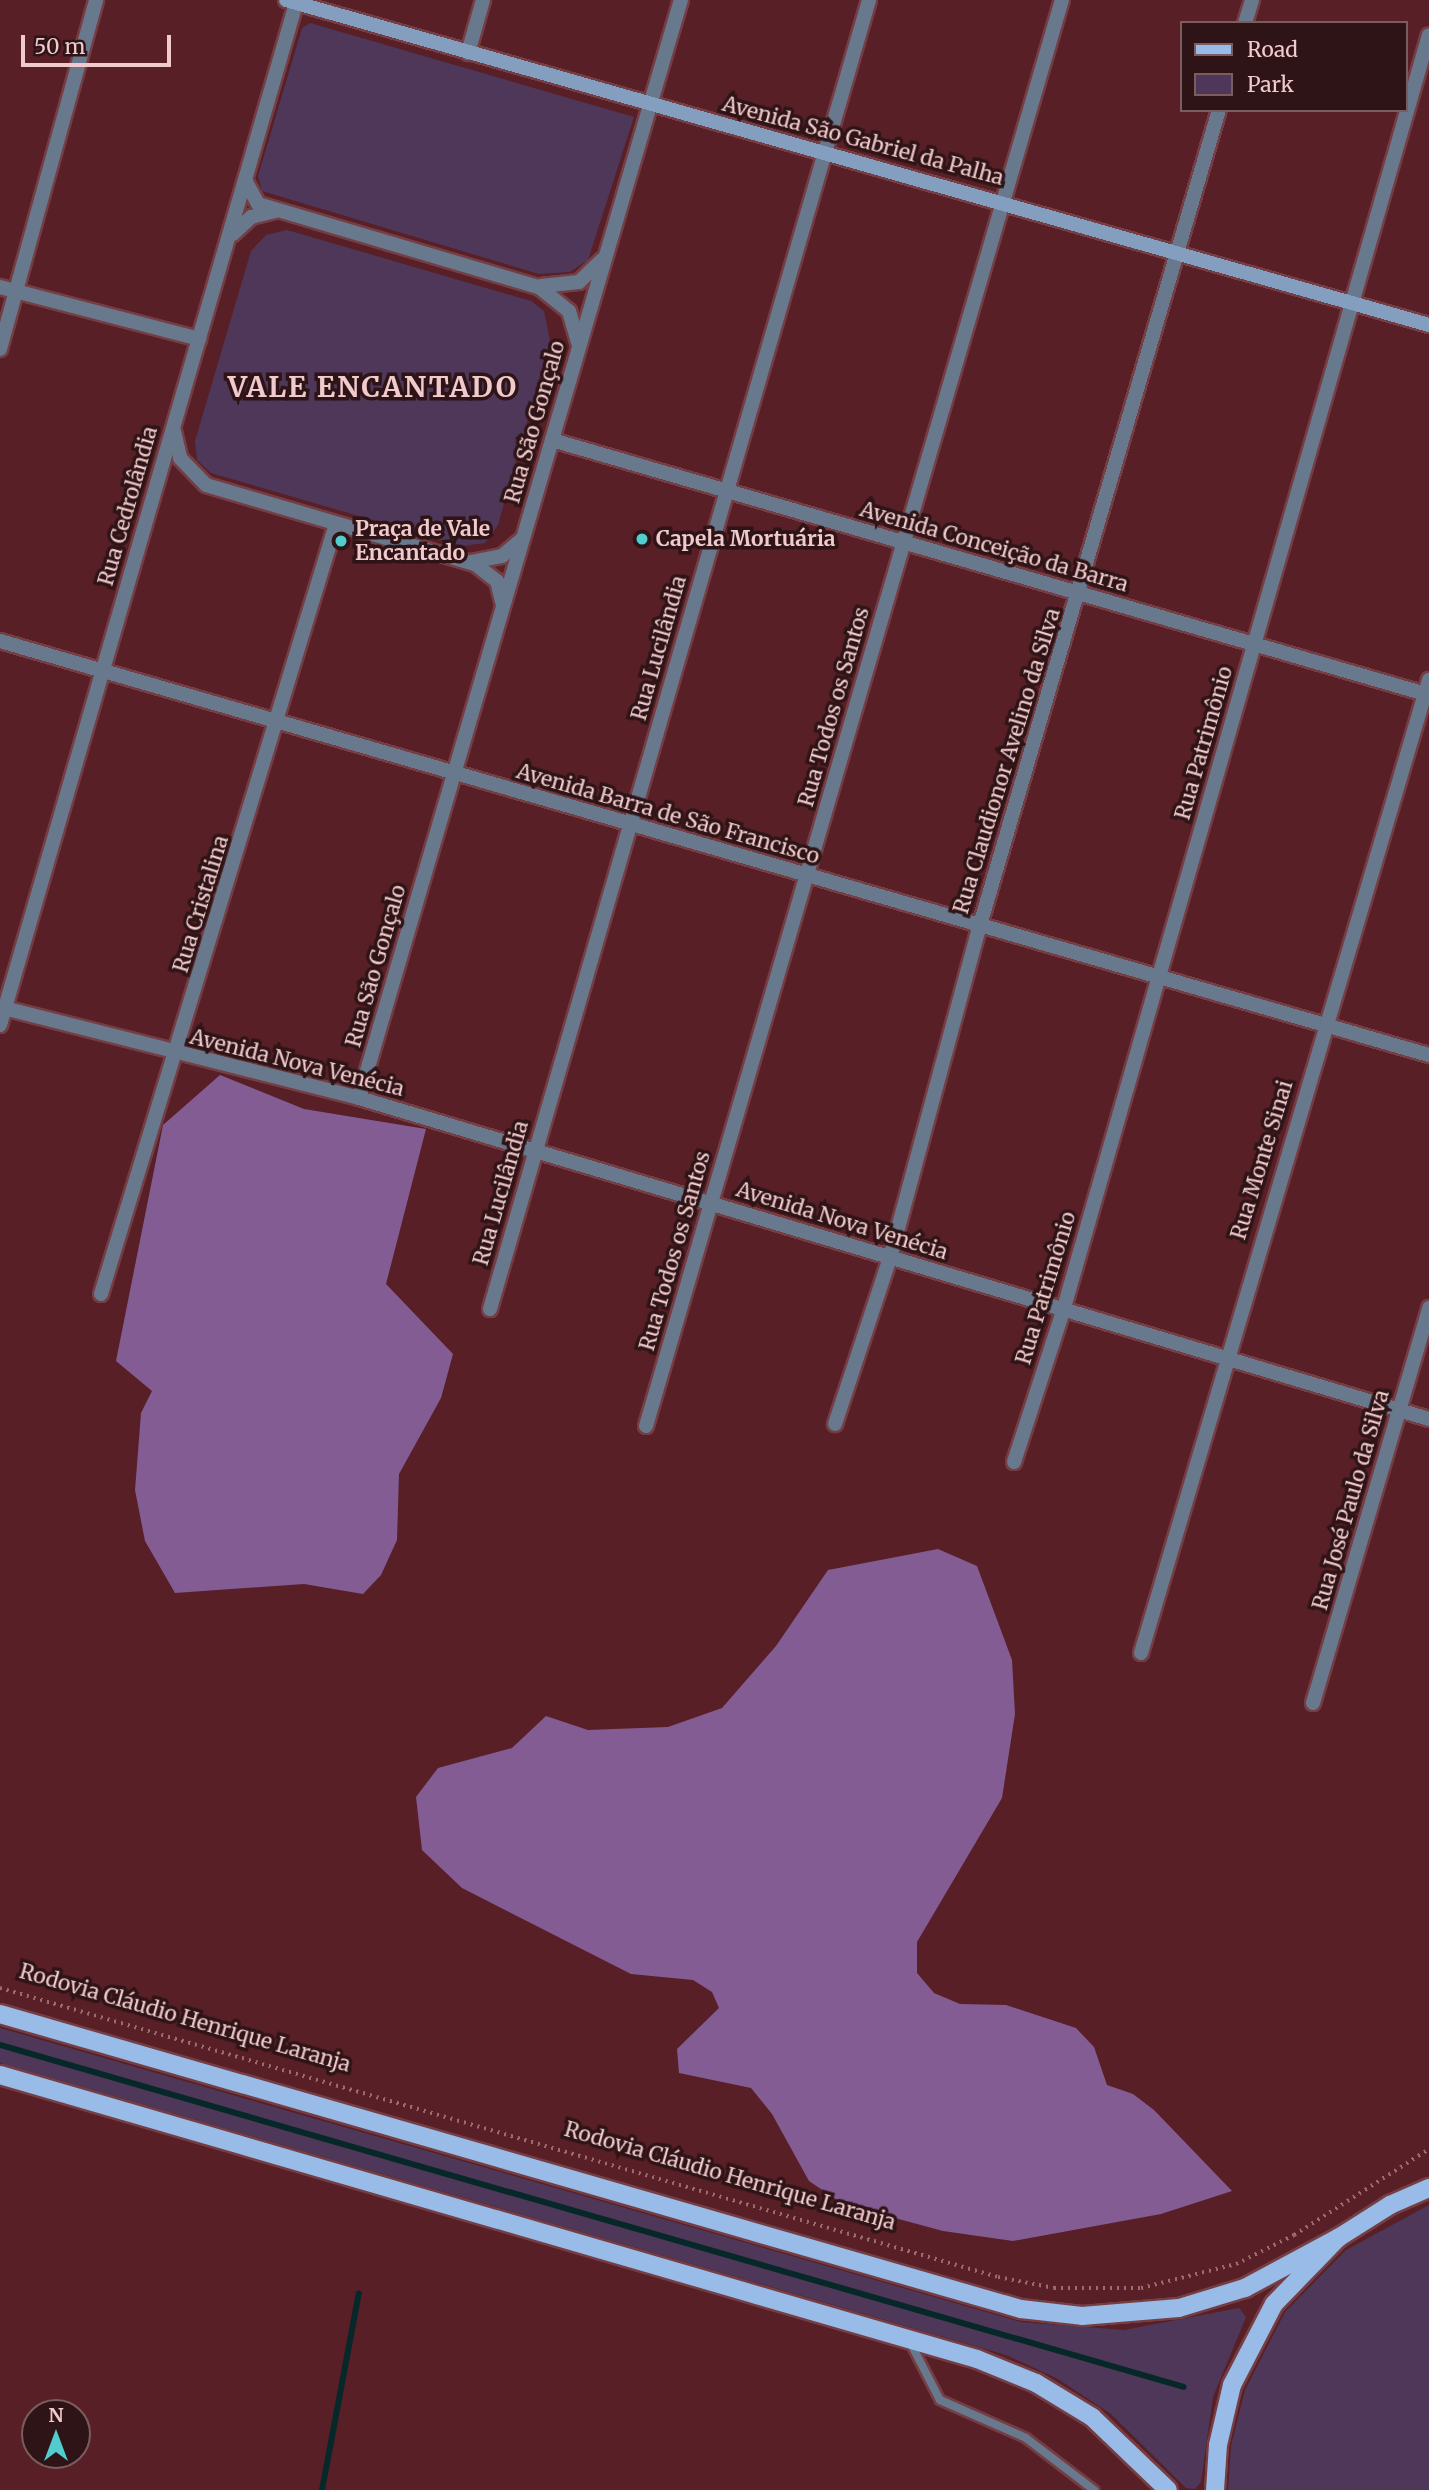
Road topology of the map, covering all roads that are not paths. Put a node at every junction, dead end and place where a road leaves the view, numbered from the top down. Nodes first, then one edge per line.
1 (96, 0) edge
2 (483, 0) edge
3 (681, 0) edge
4 (869, 0) edge
5 (1062, 0) edge
6 (1252, 0) edge
7 (293, 1) edge
8 (1246, 21) edge
9 (1429, 35) edge
10 (468, 53) junction
11 (650, 106) junction
12 (1218, 112) edge
13 (825, 151) junction
14 (248, 173) junction
15 (1003, 201) junction
16 (287, 213) junction
17 (227, 244) junction
18 (1178, 251) junction
19 (606, 253) junction
20 (527, 283) junction
21 (0, 287) edge
22 (18, 292) junction
23 (1356, 303) junction
24 (1429, 326) edge
25 (199, 339) junction
26 (0, 349) edge
27 (577, 355) junction
28 (174, 422) junction
29 (552, 440) junction
30 (726, 492) junction
31 (336, 524) junction
32 (524, 535) junction
33 (903, 543) junction
34 (456, 559) junction
35 (1080, 591) junction
36 (502, 615) junction
37 (0, 641) edge
38 (1254, 646) junction
39 (102, 669) junction
40 (1428, 690) edge
41 (278, 722) junction
42 (454, 775) junction
43 (630, 825) junction
44 (806, 876) junction
45 (980, 925) junction
46 (1156, 979) junction
47 (3, 1008) edge
48 (1325, 1024) junction
49 (0, 1025) edge
50 (178, 1054) junction
51 (1429, 1055) edge
52 (359, 1098) junction
53 (535, 1150) junction
54 (712, 1203) junction
55 (890, 1258) junction
56 (101, 1294) dead end
57 (1429, 1308) edge
58 (490, 1309) dead end
59 (1063, 1311) junction
60 (1226, 1358) junction
61 (1399, 1410) junction
62 (1429, 1419) edge
63 (835, 1424) dead end
64 (646, 1426) dead end
65 (1014, 1462) dead end
66 (1141, 1653) dead end
67 (1313, 1703) dead end
68 (0, 2014) edge
69 (0, 2075) edge
70 (1425, 2188) edge
71 (1338, 2238) junction
72 (909, 2339) junction
73 (1094, 2490) edge
74 (1168, 2490) edge
75 (1215, 2490) edge

1 - 22 street
2 - 10 street
3 - 11 street, Rua São Gonçalo
4 - 13 street, Rua Lucilândia
5 - 15 street, Rua Todos os Santos
6 - 8 street
7 - 10 main road, Avenida São Gabriel da Palha
7 - 14 street, Rua Cedrolândia
9 - 23 street, Rua Patrimônio
10 - 11 main road, Avenida São Gabriel da Palha
11 - 13 main road, Avenida São Gabriel da Palha
11 - 19 street, Rua São Gonçalo
12 - 18 street, Rua Claudionor Avelino da Silva
13 - 15 main road, Avenida São Gabriel da Palha
13 - 30 street, Rua Lucilândia
14 - 16 street
14 - 17 street, Rua Cedrolândia
15 - 18 main road, Avenida São Gabriel da Palha
15 - 33 street, Rua Todos os Santos
16 - 17 street
16 - 20 street
17 - 25 street, Rua Cedrolândia
18 - 23 main road, Avenida São Gabriel da Palha
18 - 35 street, Rua Claudionor Avelino da Silva
19 - 20 street
19 - 27 street, Rua São Gonçalo
20 - 27 street
21 - 22 street
22 - 25 street
22 - 26 street
23 - 24 main road, Avenida São Gabriel da Palha
23 - 38 street, Rua Patrimônio
25 - 28 street, Rua Cedrolândia
27 - 29 street, Rua São Gonçalo
28 - 31 street
28 - 39 street, Rua Cedrolândia
29 - 30 street, Avenida Conceição da Barra
29 - 32 street, Rua São Gonçalo
30 - 33 street, Avenida Conceição da Barra
30 - 43 street, Rua Lucilândia
31 - 34 street
31 - 41 street, Rua Cristalina
32 - 34 street
32 - 36 street, Rua São Gonçalo
33 - 35 street, Avenida Conceição da Barra
33 - 44 street, Rua Todos os Santos
34 - 36 street
35 - 38 street, Avenida Conceição da Barra
35 - 45 street, Rua Claudionor Avelino da Silva
36 - 42 street, Rua São Gonçalo
37 - 39 street, Avenida Barra de São Francisco
38 - 40 street, Avenida Conceição da Barra
38 - 46 street, Rua Patrimônio
39 - 41 street, Avenida Barra de São Francisco
39 - 47 street, Rua Cedrolândia
40 - 48 street, Rua Monte Sinai
41 - 42 street, Avenida Barra de São Francisco
41 - 50 street, Rua Cristalina
42 - 43 street, Avenida Barra de São Francisco
42 - 52 street, Rua São Gonçalo
43 - 44 street, Avenida Barra de São Francisco
43 - 53 street, Rua Lucilândia
44 - 45 street, Avenida Barra de São Francisco
44 - 54 street, Rua Todos os Santos
45 - 46 street, Avenida Barra de São Francisco
45 - 55 street, Rua Claudionor Avelino da Silva
46 - 48 street, Avenida Barra de São Francisco
46 - 59 street, Rua Patrimônio
47 - 49 street, Rua Cedrolândia
47 - 50 street, Avenida Nova Venécia
48 - 51 street, Avenida Barra de São Francisco
48 - 60 street, Rua Monte Sinai
50 - 52 street, Avenida Nova Venécia
50 - 56 street, Rua Cristalina
52 - 53 street, Avenida Nova Venécia
53 - 54 street, Avenida Nova Venécia
53 - 58 street, Rua Lucilândia
54 - 55 street, Avenida Nova Venécia
54 - 64 street, Rua Todos os Santos
55 - 59 street, Avenida Nova Venécia
55 - 63 street, Rua Claudionor Avelino da Silva
57 - 61 street, Rua José Paulo da Silva
59 - 60 street, Avenida Nova Venécia
59 - 65 street, Rua Patrimônio
60 - 61 street, Avenida Nova Venécia
60 - 66 street, Rua Monte Sinai
61 - 62 street, Avenida Nova Venécia
61 - 67 street, Rua José Paulo da Silva
68 - 71 main road
69 - 72 main road
70 - 71 main road
71 - 75 main road
72 - 73 lane
72 - 74 main road

